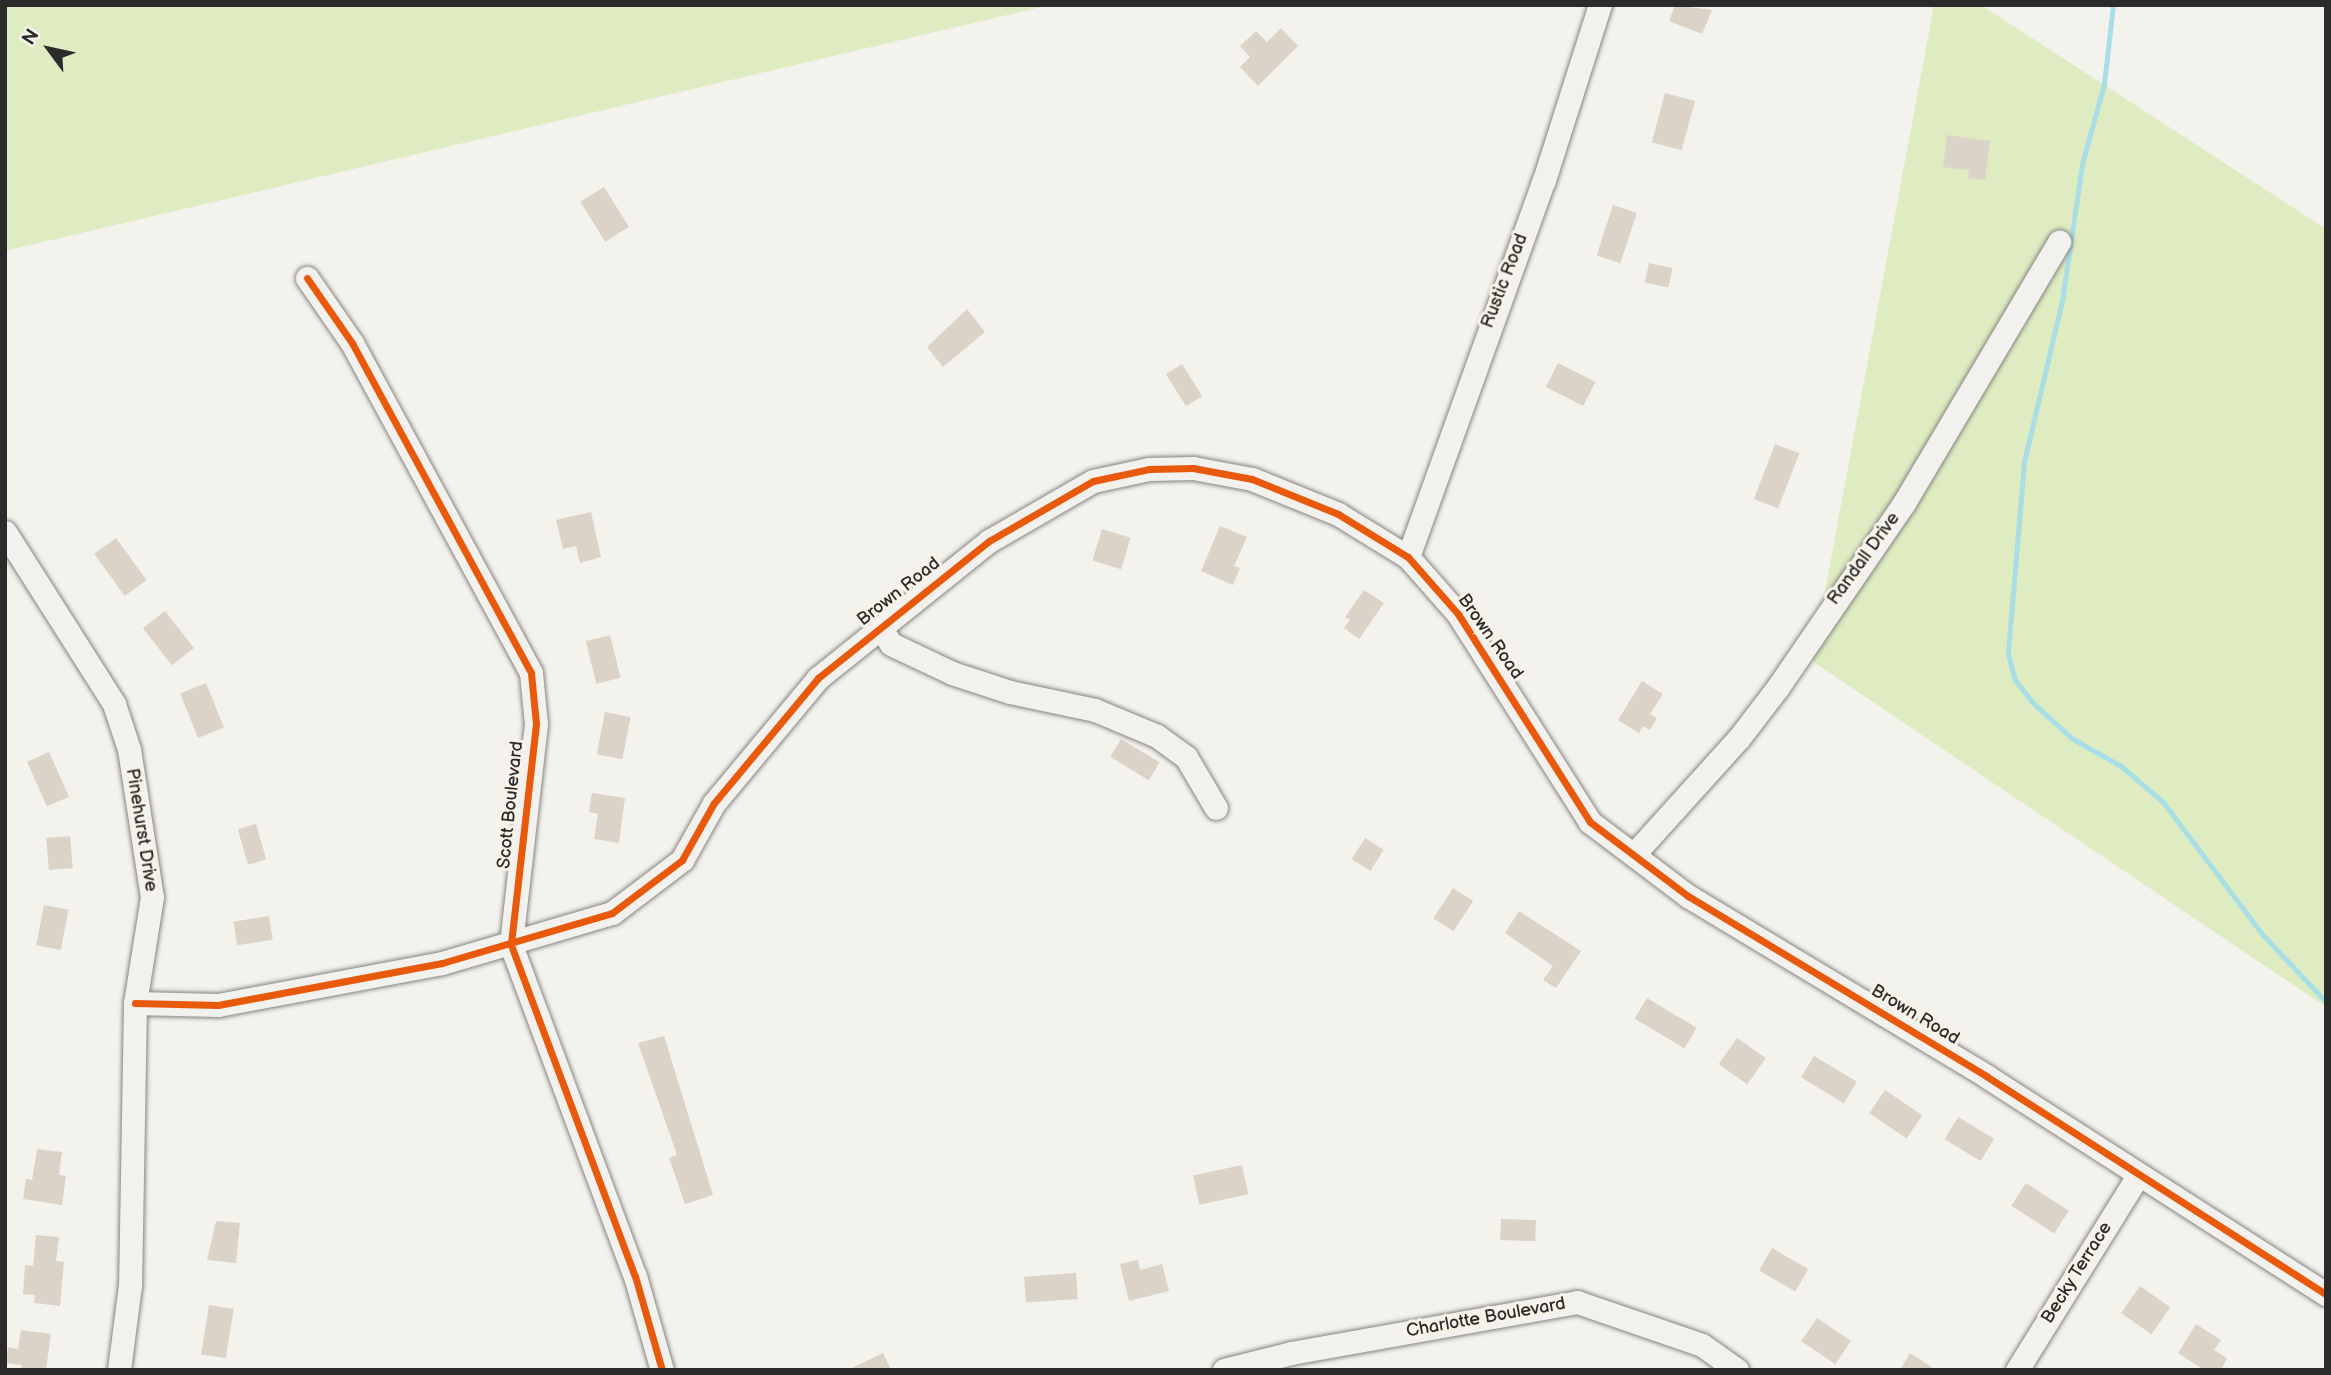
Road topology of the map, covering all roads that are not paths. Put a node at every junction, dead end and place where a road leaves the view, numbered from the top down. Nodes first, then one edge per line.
1 (1600, 5) edge
2 (2059, 242) dead end
3 (307, 278) dead end
4 (5, 532) edge
5 (1408, 557) junction
6 (880, 626) junction
7 (1216, 808) dead end
8 (1635, 853) junction
9 (511, 945) junction
10 (135, 1003) junction
11 (2137, 1177) junction
12 (2326, 1294) edge
13 (119, 1370) edge
14 (662, 1370) edge
15 (1224, 1370) edge
16 (1737, 1370) edge
17 (2017, 1370) edge

1 - 5 street, Rustic Road
2 - 8 street, Randall Drive
3 - 9 street, Scott Boulevard
4 - 10 street, Pinehurst Drive
5 - 6 street, Brown Road
5 - 8 street, Brown Road
6 - 7 street
6 - 9 street, Brown Road
8 - 11 street, Brown Road
9 - 10 street, Brown Road
9 - 14 street, Scott Boulevard
10 - 13 street, Pinehurst Drive
11 - 12 street, Brown Road
11 - 17 street, Becky Terrace
15 - 16 street, Charlotte Boulevard

